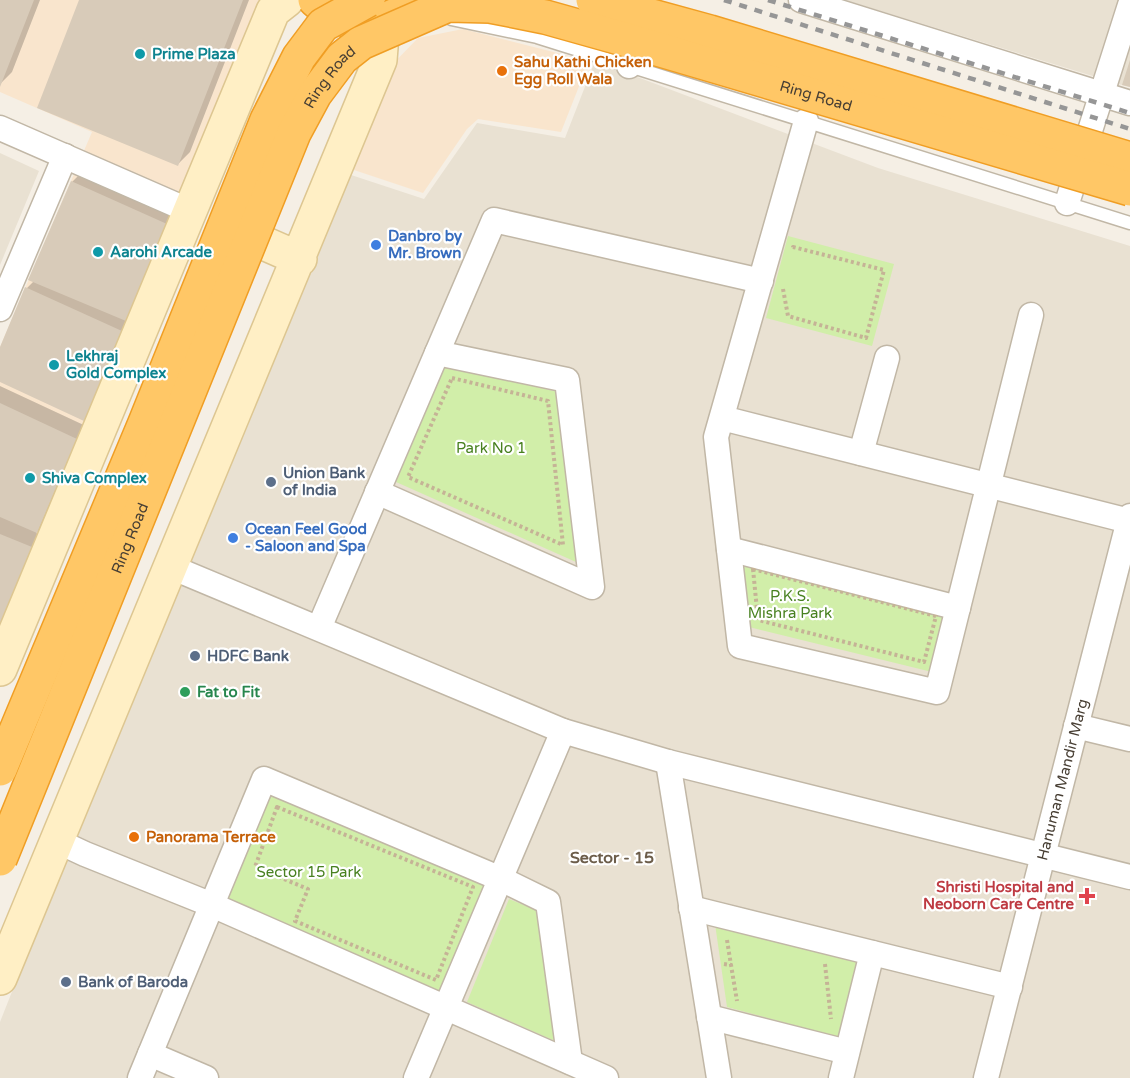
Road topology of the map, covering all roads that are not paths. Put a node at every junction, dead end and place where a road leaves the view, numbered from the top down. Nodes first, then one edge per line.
1 (287, 0) edge
2 (315, 0) edge
3 (419, 0) edge
4 (593, 0) edge
5 (652, 0) edge
6 (801, 0) edge
7 (1130, 5) edge
8 (437, 9) edge
9 (375, 11) edge
10 (380, 60) junction
11 (629, 66) junction
12 (1102, 94) junction
13 (1130, 103) edge
14 (806, 121) junction
15 (0, 128) edge
16 (64, 156) junction
17 (1130, 159) edge
18 (1130, 189) edge
19 (1068, 203) junction
20 (190, 211) junction
21 (1130, 223) edge
22 (300, 259) junction
23 (761, 281) junction
24 (0, 309) edge
25 (1031, 315) dead end
26 (436, 353) junction
27 (887, 358) dead end
28 (722, 418) junction
29 (861, 453) junction
30 (989, 486) junction
31 (377, 492) junction
32 (1129, 518) edge
33 (729, 549) junction
34 (171, 567) junction
35 (958, 608) junction
36 (319, 628) junction
37 (1, 665) edge
38 (1076, 726) junction
39 (563, 731) junction
40 (1130, 739) edge
41 (668, 762) junction
42 (0, 769) edge
43 (57, 841) junction
44 (1043, 856) junction
45 (0, 859) edge
46 (1130, 877) edge
47 (501, 879) junction
48 (212, 905) junction
49 (691, 908) junction
50 (872, 953) junction
51 (0, 978) edge
52 (1010, 987) junction
53 (446, 1008) junction
54 (709, 1017) junction
55 (847, 1052) junction
56 (150, 1054) junction
57 (570, 1062) junction
58 (140, 1078) edge
59 (206, 1078) edge
60 (416, 1078) edge
61 (606, 1078) edge
62 (719, 1078) edge
63 (841, 1078) edge
64 (986, 1078) edge

1 - 20 street
2 - 9 highway
3 - 9 highway, Ring Road
4 - 17 highway, Ring Road, bridge
5 - 11 street
6 - 12 street
7 - 12 street
8 - 10 street
8 - 11 lane
9 - 10 street
9 - 42 highway, Ring Road, bridge
10 - 22 street
11 - 14 lane
12 - 13 street
12 - 19 street
14 - 19 lane
14 - 23 street
15 - 16 street
16 - 20 street
16 - 24 street
18 - 45 highway, Ring Road, bridge
19 - 21 lane
20 - 22 street
20 - 37 street
22 - 34 street
23 - 26 street
23 - 28 street
25 - 30 street
26 - 31 street
26 - 31 street
27 - 29 street
28 - 29 street
28 - 33 street
29 - 30 street
30 - 32 street
30 - 35 street
31 - 36 street
32 - 38 street, Hanuman Mandir Marg
33 - 35 street
33 - 35 street
34 - 36 street
34 - 43 street
36 - 39 street
38 - 40 street
38 - 44 street, Hanuman Mandir Marg
39 - 41 street
39 - 47 street
41 - 44 street
41 - 49 street
43 - 48 street
43 - 51 street
44 - 46 street
44 - 52 street, Hanuman Mandir Marg
47 - 48 street
47 - 53 street
47 - 57 street
48 - 53 street
48 - 56 street
49 - 50 street
49 - 54 street
50 - 52 street
50 - 55 street
52 - 64 street, Hanuman Mandir Marg
53 - 57 street
53 - 60 street
54 - 55 street
54 - 62 street
55 - 63 street
56 - 58 street
56 - 59 street
57 - 61 street

